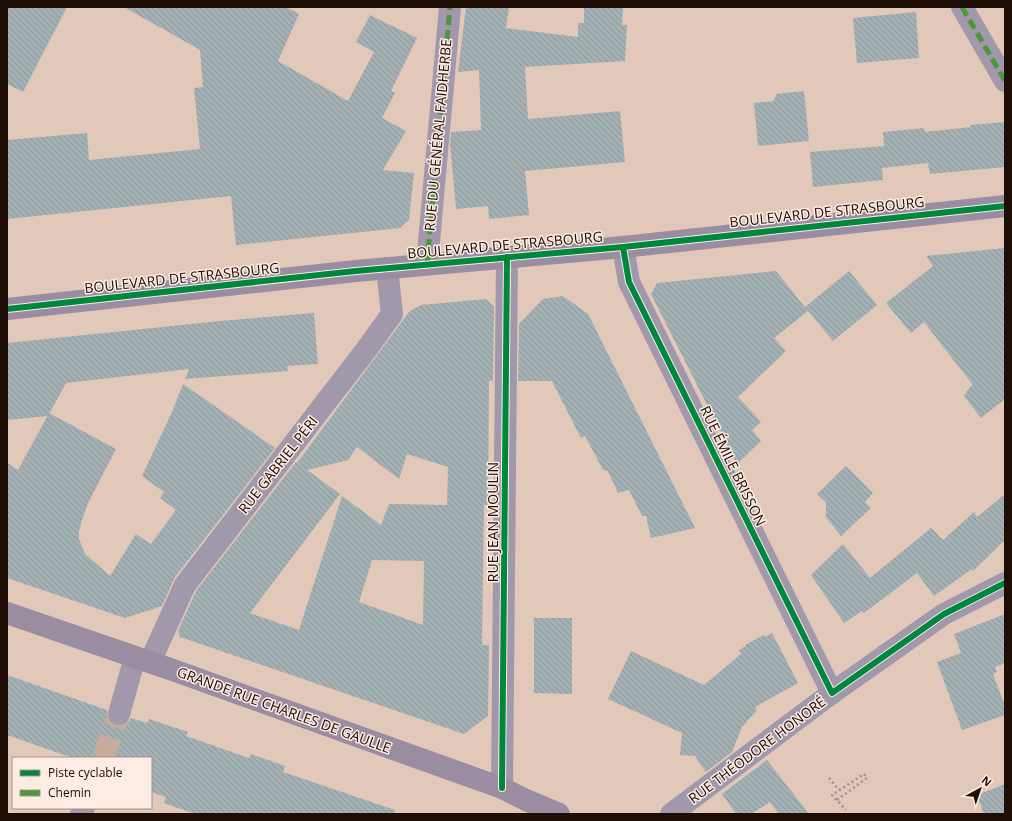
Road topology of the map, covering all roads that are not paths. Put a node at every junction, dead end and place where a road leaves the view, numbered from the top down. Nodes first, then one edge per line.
1 (450, 7) edge
2 (962, 7) edge
3 (1005, 81) edge
4 (1005, 206) edge
5 (623, 246) junction
6 (507, 257) junction
7 (427, 264) junction
8 (387, 268) junction
9 (7, 309) edge
10 (1005, 583) edge
11 (7, 613) edge
12 (143, 660) junction
13 (832, 693) junction
14 (119, 714) tunnel mouth
15 (502, 788) junction
16 (558, 814) edge
17 (672, 814) edge

1 - 7 street, RUE DU GÉNÉRAL FAIDHERBE
2 - 3 street
4 - 5 main road, BOULEVARD DE STRASBOURG
5 - 6 main road, BOULEVARD DE STRASBOURG
5 - 13 street, RUE ÉMILE BRISSON
6 - 7 main road, BOULEVARD DE STRASBOURG
6 - 15 street, RUE JEAN MOULIN
7 - 8 main road, BOULEVARD DE STRASBOURG
8 - 9 main road, BOULEVARD DE STRASBOURG
8 - 12 street, RUE GABRIEL PÉRI
10 - 13 street, RUE THÉODORE HONORÉ
11 - 12 main road, GRANDE RUE CHARLES DE GAULLE
12 - 14 street, RUE GABRIEL PÉRI
12 - 15 main road, GRANDE RUE CHARLES DE GAULLE
13 - 17 street, RUE THÉODORE HONORÉ
15 - 16 main road, GRANDE RUE CHARLES DE GAULLE

